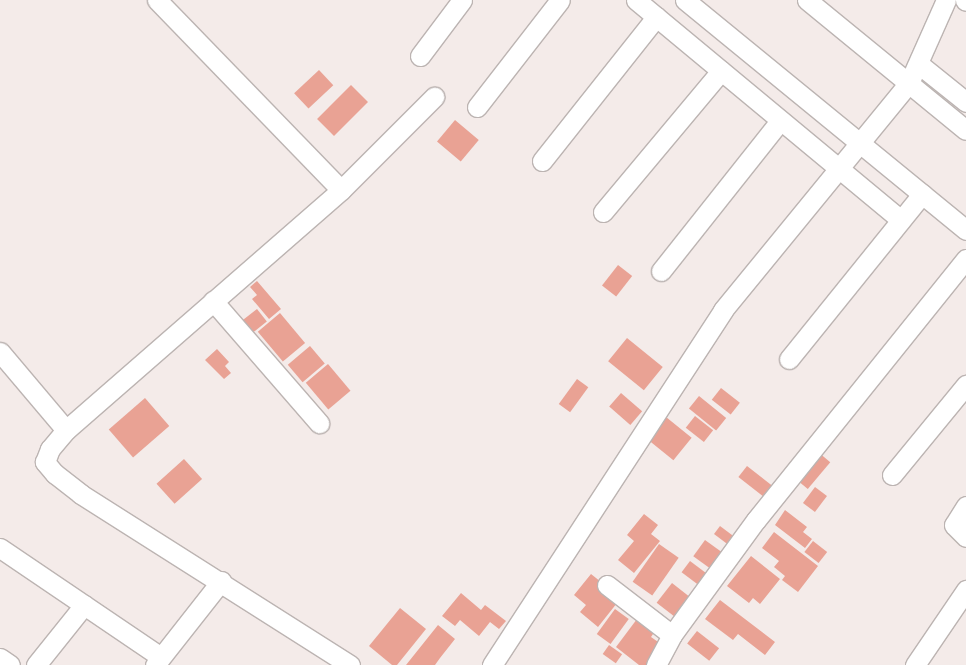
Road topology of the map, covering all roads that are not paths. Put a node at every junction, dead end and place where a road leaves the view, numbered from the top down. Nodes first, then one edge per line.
1 (157, 0) edge
2 (462, 0) edge
3 (560, 0) edge
4 (636, 0) edge
5 (685, 0) edge
6 (807, 0) edge
7 (946, 0) edge
8 (656, 17) junction
9 (420, 56) dead end
10 (920, 65) junction
11 (722, 72) junction
12 (910, 83) junction
13 (434, 97) dead end
14 (966, 102) edge
15 (477, 107) dead end
16 (780, 121) junction
17 (966, 130) edge
18 (858, 142) junction
19 (542, 161) dead end
20 (837, 168) junction
21 (340, 190) junction
22 (922, 194) junction
23 (603, 212) dead end
24 (901, 220) junction
25 (966, 230) edge
26 (966, 259) edge
27 (661, 270) dead end
28 (213, 301) junction
29 (0, 352) edge
30 (789, 359) dead end
31 (966, 385) edge
32 (319, 423) dead end
33 (66, 430) junction
34 (892, 475) dead end
35 (966, 506) edge
36 (966, 537) edge
37 (0, 548) edge
38 (221, 581) junction
39 (608, 585) dead end
40 (966, 590) edge
41 (84, 605) junction
42 (672, 635) junction
43 (0, 658) edge
44 (158, 661) edge
45 (10, 665) edge
46 (36, 665) edge
47 (350, 665) edge
48 (492, 665) edge
49 (656, 665) edge
50 (915, 665) edge

1 - 21 street
2 - 9 street
3 - 15 street
4 - 8 street
5 - 18 street
6 - 12 street
7 - 10 street
8 - 11 street
8 - 19 street
10 - 12 street
10 - 14 street
11 - 16 street
11 - 23 street
12 - 17 street
12 - 18 street
13 - 21 street
16 - 20 street
16 - 27 street
18 - 20 street
18 - 22 street
20 - 24 street
20 - 48 street
21 - 28 street
22 - 24 street
22 - 25 street
24 - 30 street
26 - 42 street
28 - 32 street
28 - 33 street
29 - 33 street
31 - 34 street
33 - 38 street
35 - 36 street
37 - 41 street
38 - 44 street
38 - 47 street
39 - 42 street
40 - 50 street
41 - 44 street
41 - 46 street
42 - 49 street
43 - 45 street

